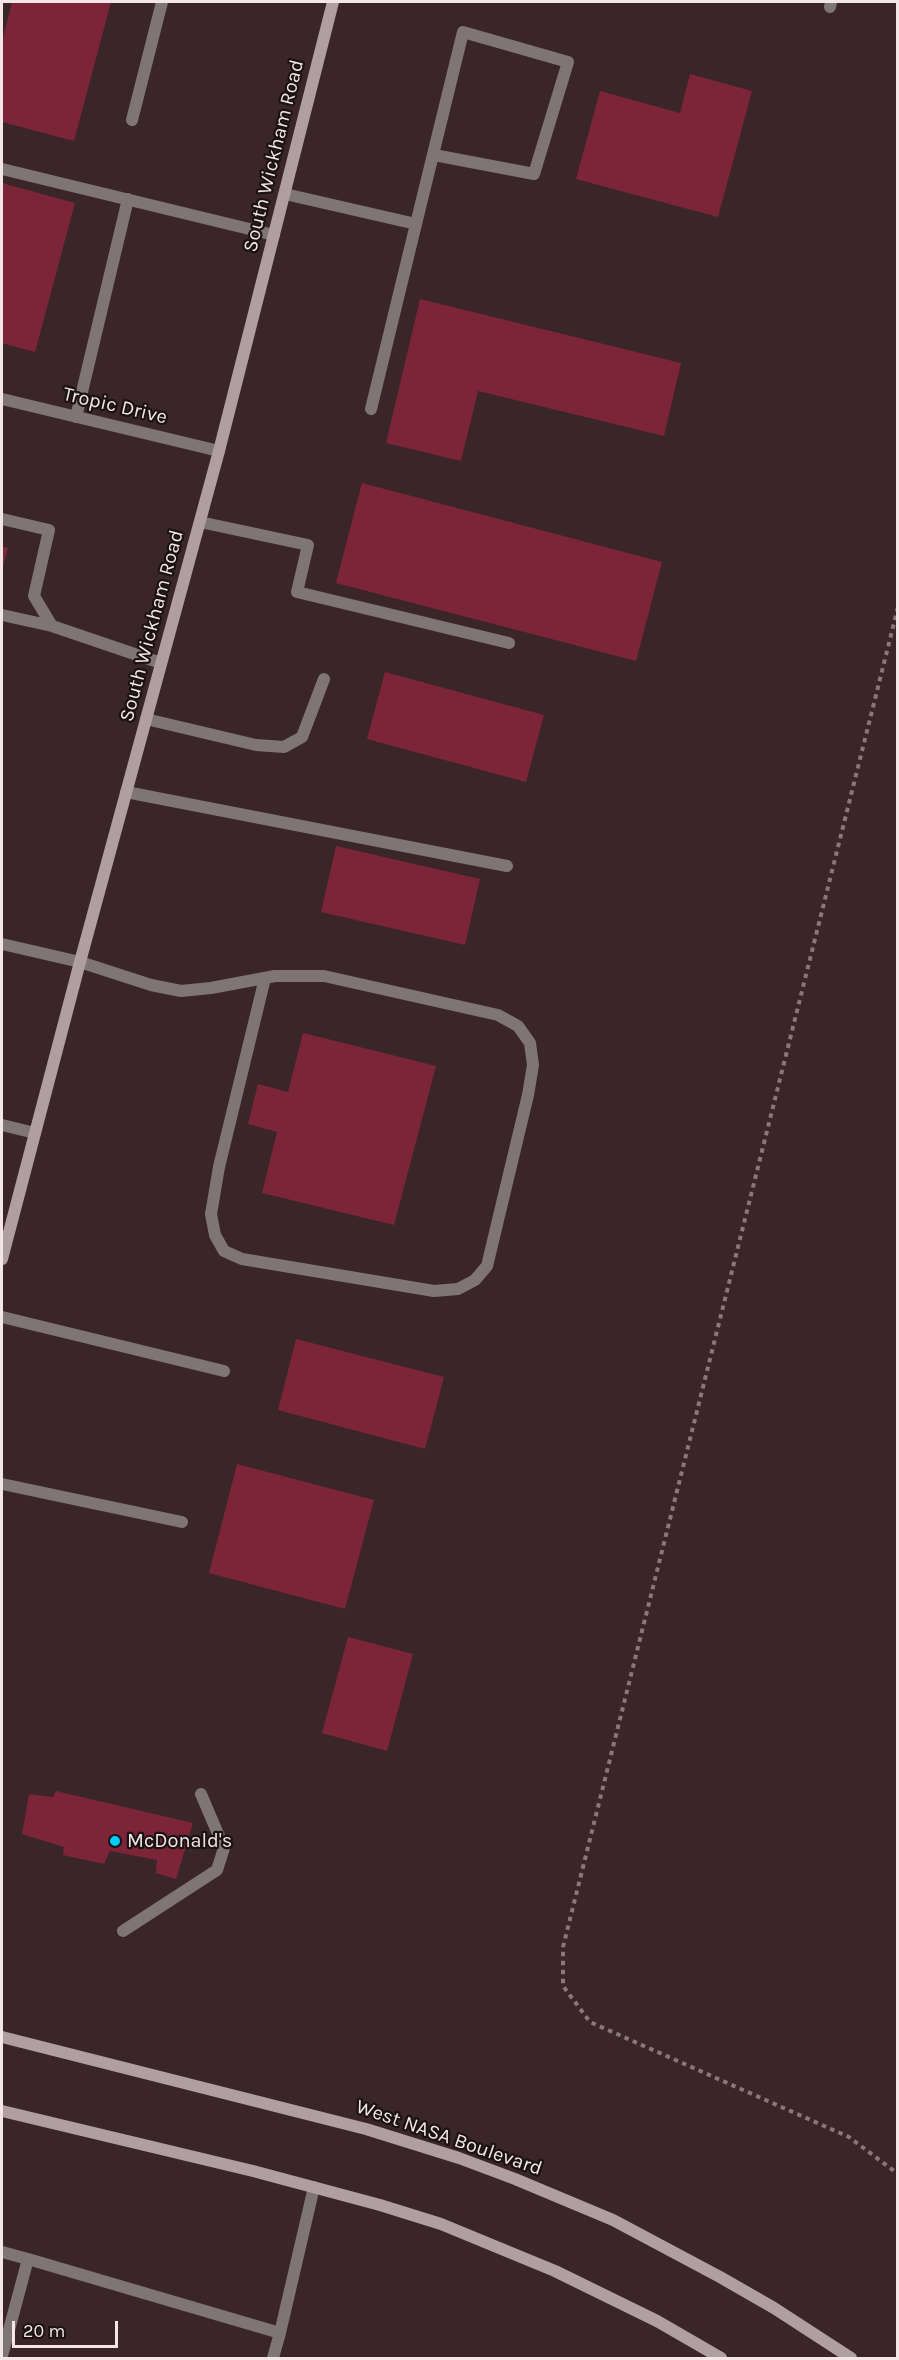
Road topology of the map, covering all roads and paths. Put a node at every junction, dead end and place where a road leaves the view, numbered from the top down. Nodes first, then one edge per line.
1 (162, 2) edge
2 (333, 2) edge
3 (132, 120) dead end
4 (434, 155) junction
5 (2, 169) edge
6 (285, 194) junction
7 (128, 199) junction
8 (416, 224) junction
9 (274, 235) junction
10 (2, 399) edge
11 (371, 409) dead end
12 (76, 417) junction
13 (219, 451) junction
14 (2, 519) edge
15 (200, 522) junction
16 (897, 607) edge
17 (2, 615) edge
18 (52, 626) junction
19 (509, 642) dead end
20 (161, 663) junction
21 (324, 679) dead end
22 (146, 719) junction
23 (126, 792) junction
24 (507, 866) dead end
25 (2, 944) edge
26 (80, 962) junction
27 (265, 978) junction
28 (2, 1125) edge
29 (35, 1133) junction
30 (2, 1259) edge
31 (2, 1317) edge
32 (224, 1371) dead end
33 (2, 1484) edge
34 (182, 1522) dead end
35 (201, 1794) dead end
36 (123, 1931) dead end
37 (2, 2037) edge
38 (2, 2111) edge
39 (897, 2174) edge
40 (314, 2187) junction
41 (2, 2252) edge
42 (28, 2259) junction
43 (7, 2317) edge
44 (280, 2333) junction
45 (2, 2356) edge
46 (273, 2358) edge
47 (721, 2358) edge
48 (851, 2358) edge

1 - 3 street
2 - 6 main road, South Wickham Road
4 - 4 street
4 - 8 street
5 - 7 street
6 - 8 street
6 - 9 main road, South Wickham Road
7 - 9 street
7 - 12 street
8 - 11 street
9 - 13 main road, South Wickham Road
10 - 12 street, Tropic Drive
12 - 13 street, Tropic Drive
13 - 15 main road, South Wickham Road
14 - 18 street
15 - 19 street
15 - 20 main road, South Wickham Road
16 - 39 path
17 - 18 street
18 - 20 street
20 - 22 main road, South Wickham Road
21 - 22 street
22 - 23 main road, South Wickham Road
23 - 24 street
23 - 26 main road, South Wickham Road
25 - 26 street
26 - 27 street
26 - 29 main road, South Wickham Road
27 - 27 street
28 - 29 street
29 - 30 main road, South Wickham Road
31 - 32 street
33 - 34 street
35 - 36 street
37 - 48 main road, West NASA Boulevard
38 - 40 main road
40 - 44 street
40 - 47 main road
41 - 42 street
42 - 43 street
42 - 44 street
43 - 45 street
44 - 46 street

